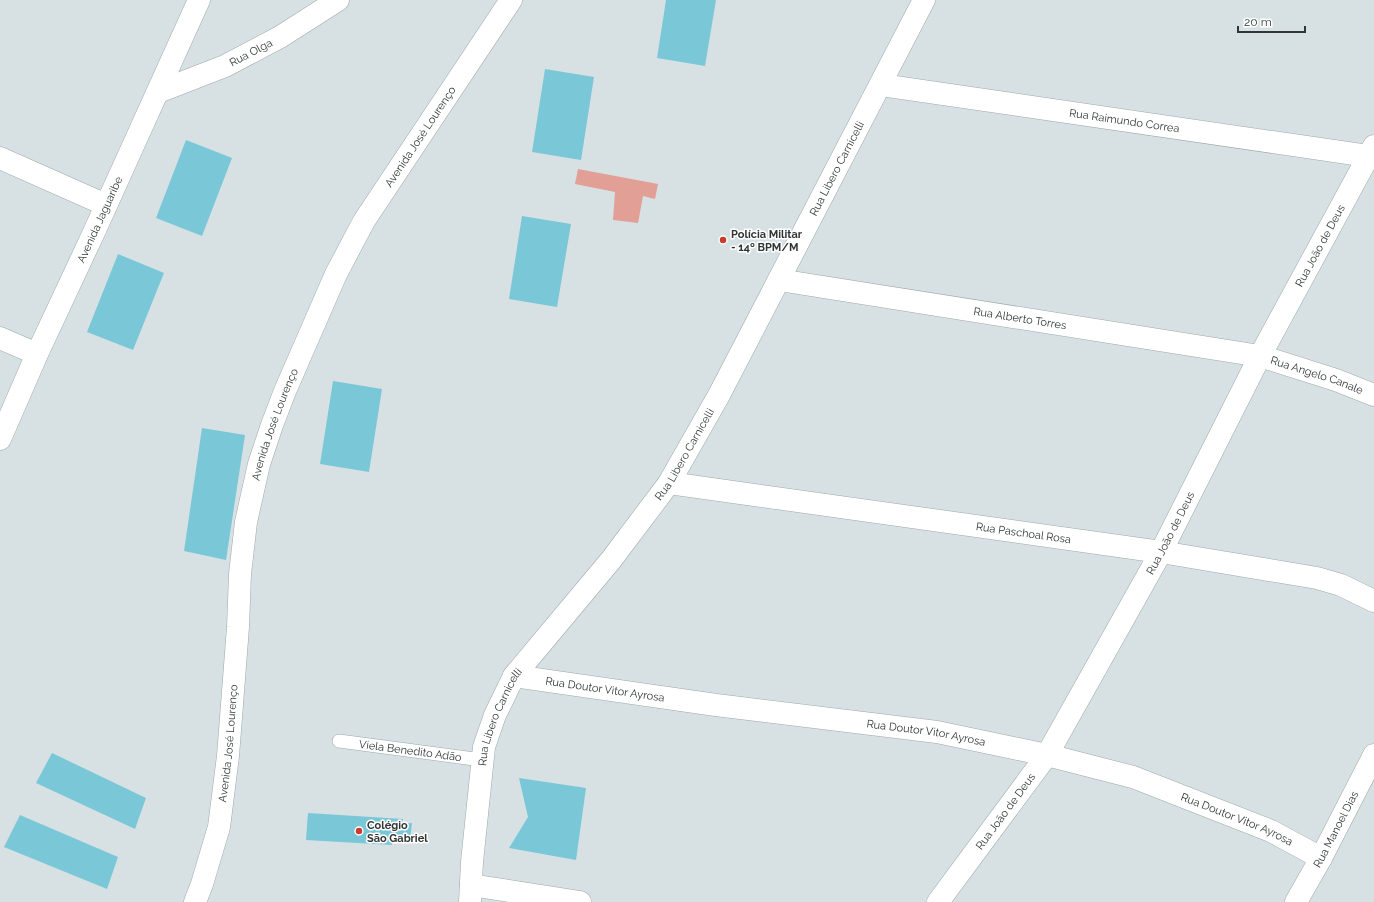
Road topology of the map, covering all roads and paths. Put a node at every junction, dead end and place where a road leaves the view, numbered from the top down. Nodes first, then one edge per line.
1 (198, 0) edge
2 (338, 0) edge
3 (510, 0) edge
4 (924, 0) edge
5 (881, 85) junction
6 (158, 92) junction
7 (1371, 151) edge
8 (0, 158) edge
9 (106, 205) junction
10 (780, 280) junction
11 (0, 338) edge
12 (36, 354) junction
13 (1260, 356) junction
14 (1374, 395) edge
15 (0, 439) edge
16 (669, 483) junction
17 (1161, 552) junction
18 (1374, 601) edge
19 (514, 676) junction
20 (339, 741) dead end
21 (1374, 755) edge
22 (1047, 756) junction
23 (482, 760) junction
24 (1321, 858) junction
25 (471, 893) edge
26 (195, 902) edge
27 (580, 902) edge
28 (938, 902) edge
29 (1296, 902) edge

1 - 6 street, Avenida Jaguaribe
2 - 6 street, Rua Olga
3 - 26 street, Avenida José Lourenço
4 - 5 street, Rua Libero Carnicelli
5 - 7 street, Rua Raimundo Correa
5 - 10 street, Rua Libero Carnicelli
6 - 9 street, Avenida Jaguaribe
7 - 13 street, Rua João de Deus
8 - 9 street
9 - 12 street, Avenida Jaguaribe
10 - 13 street, Rua Alberto Torres
10 - 16 street, Rua Libero Carnicelli
11 - 12 street
12 - 15 street, Avenida Jaguaribe
13 - 14 street, Rua Angelo Canale
13 - 17 street, Rua João de Deus
16 - 17 street, Rua Paschoal Rosa
16 - 19 street, Rua Libero Carnicelli
17 - 18 street, Rua Paschoal Rosa
17 - 22 street, Rua João de Deus
19 - 22 street, Rua Doutor Vitor Ayrosa
19 - 23 street, Rua Libero Carnicelli
20 - 23 lane, Viela Benedito Adão
21 - 24 street, Rua Manoel Dias
22 - 24 street, Rua Doutor Vitor Ayrosa
22 - 28 street, Rua João de Deus
23 - 25 street, Rua Libero Carnicelli
24 - 29 street, Rua Manoel Dias
25 - 27 street

